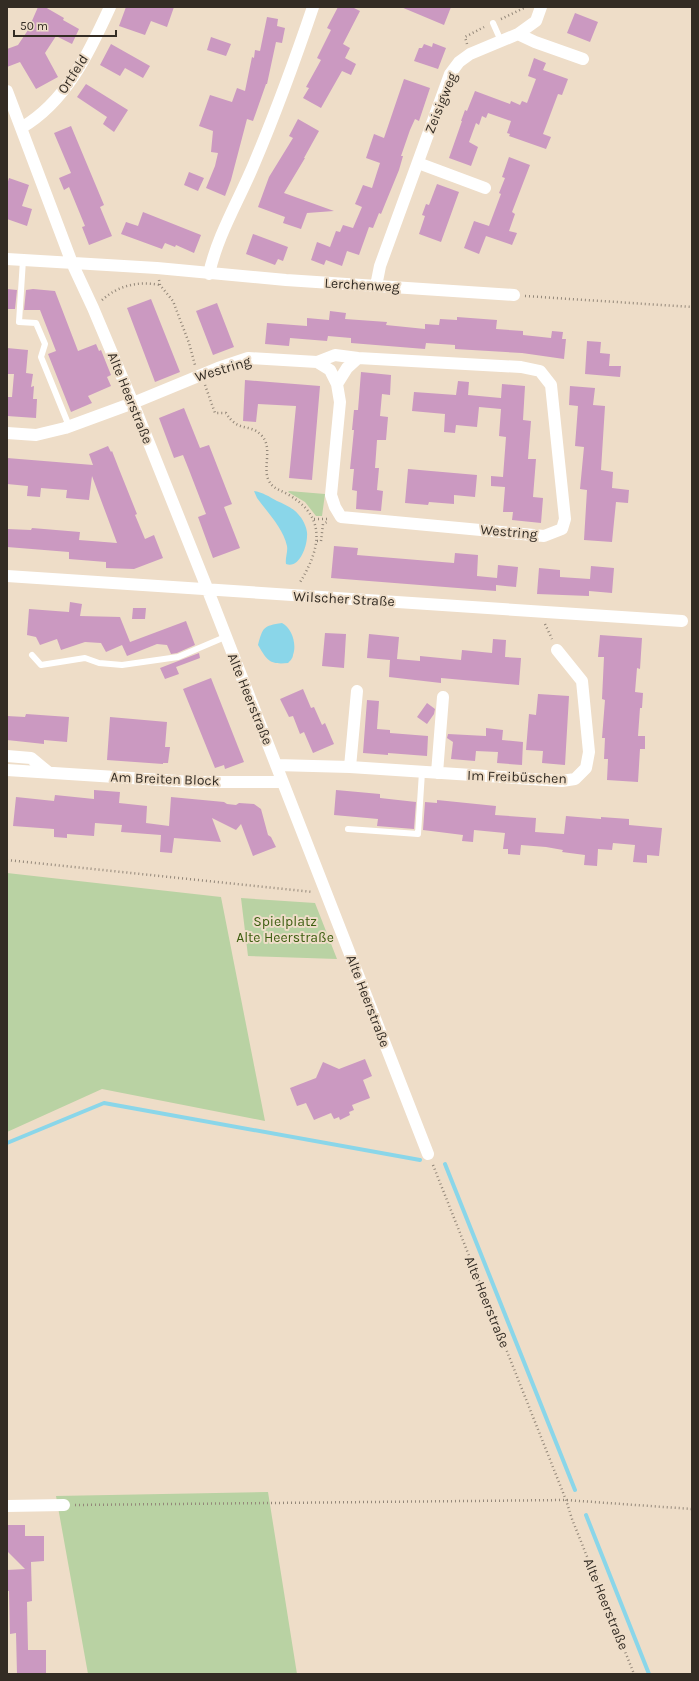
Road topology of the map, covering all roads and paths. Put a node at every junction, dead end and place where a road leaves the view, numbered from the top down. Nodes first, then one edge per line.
1 (110, 7) edge
2 (313, 7) edge
3 (541, 7) edge
4 (493, 23) dead end
5 (518, 34) junction
6 (501, 40) junction
7 (583, 59) dead end
8 (7, 91) edge
9 (21, 128) junction
10 (418, 163) junction
11 (485, 188) dead end
12 (7, 259) edge
13 (23, 260) junction
14 (72, 263) junction
15 (158, 268) junction
16 (209, 274) junction
17 (160, 285) junction
18 (376, 286) junction
19 (114, 290) dead end
20 (514, 295) joint
21 (692, 307) edge
22 (358, 358) junction
23 (317, 362) junction
24 (200, 375) junction
25 (337, 384) junction
26 (133, 403) junction
27 (69, 426) junction
28 (7, 433) edge
29 (341, 517) junction
30 (325, 518) dead end
31 (314, 519) junction
32 (317, 541) junction
33 (7, 576) edge
34 (207, 588) junction
35 (291, 596) junction
36 (682, 621) dead end
37 (544, 623) dead end
38 (225, 637) junction
39 (557, 650) joint
40 (32, 655) dead end
41 (357, 691) dead end
42 (443, 697) dead end
43 (7, 756) edge
44 (276, 765) junction
45 (350, 767) junction
46 (7, 770) edge
47 (48, 772) junction
48 (422, 772) junction
49 (436, 773) junction
50 (282, 782) junction
51 (348, 829) dead end
52 (7, 860) edge
53 (326, 893) junction
54 (428, 1154) joint
55 (566, 1500) junction
56 (64, 1505) joint
57 (7, 1506) edge
58 (692, 1509) edge
59 (634, 1674) edge

1 - 9 street, Ortfeld
2 - 16 street
3 - 5 street, Zeisigweg
4 - 6 lane
5 - 6 street, Zeisigweg
5 - 7 street
6 - 10 street, Zeisigweg
8 - 9 street, Alte Heerstraße
9 - 14 street, Alte Heerstraße
10 - 11 street
10 - 18 street, Zeisigweg
12 - 13 street, Lerchenweg
13 - 14 street, Lerchenweg
13 - 27 lane
14 - 15 street, Lerchenweg
14 - 26 street, Alte Heerstraße
15 - 16 street, Lerchenweg
15 - 17 path
16 - 18 street, Lerchenweg
17 - 19 path
17 - 24 path
18 - 20 street, Lerchenweg
20 - 21 path
22 - 23 street, Westring
22 - 25 street
22 - 29 street, Westring
23 - 24 street, Westring
23 - 25 street
24 - 26 street, Westring
24 - 31 path
25 - 29 street
26 - 27 street, Westring
26 - 34 street, Alte Heerstraße
27 - 28 street, Westring
29 - 32 path
30 - 31 path
31 - 32 path
32 - 35 path
33 - 34 street, Wilscher Straße
34 - 35 street, Wilscher Straße
34 - 38 street, Alte Heerstraße
35 - 36 street, Wilscher Straße
37 - 39 path
38 - 40 lane
38 - 44 street, Alte Heerstraße
39 - 49 street, Im Freibüschen
41 - 45 street
42 - 49 street
43 - 47 street
44 - 45 street, Im Freibüschen
44 - 50 street, Alte Heerstraße
45 - 48 street, Im Freibüschen
46 - 47 street, Am Breiten Block
47 - 50 street, Am Breiten Block
48 - 49 street, Im Freibüschen
48 - 51 lane
50 - 53 street, Alte Heerstraße
52 - 53 path
53 - 54 street, Alte Heerstraße
54 - 55 path, Alte Heerstraße
55 - 56 path
55 - 58 path
55 - 59 path, Alte Heerstraße
56 - 57 street

